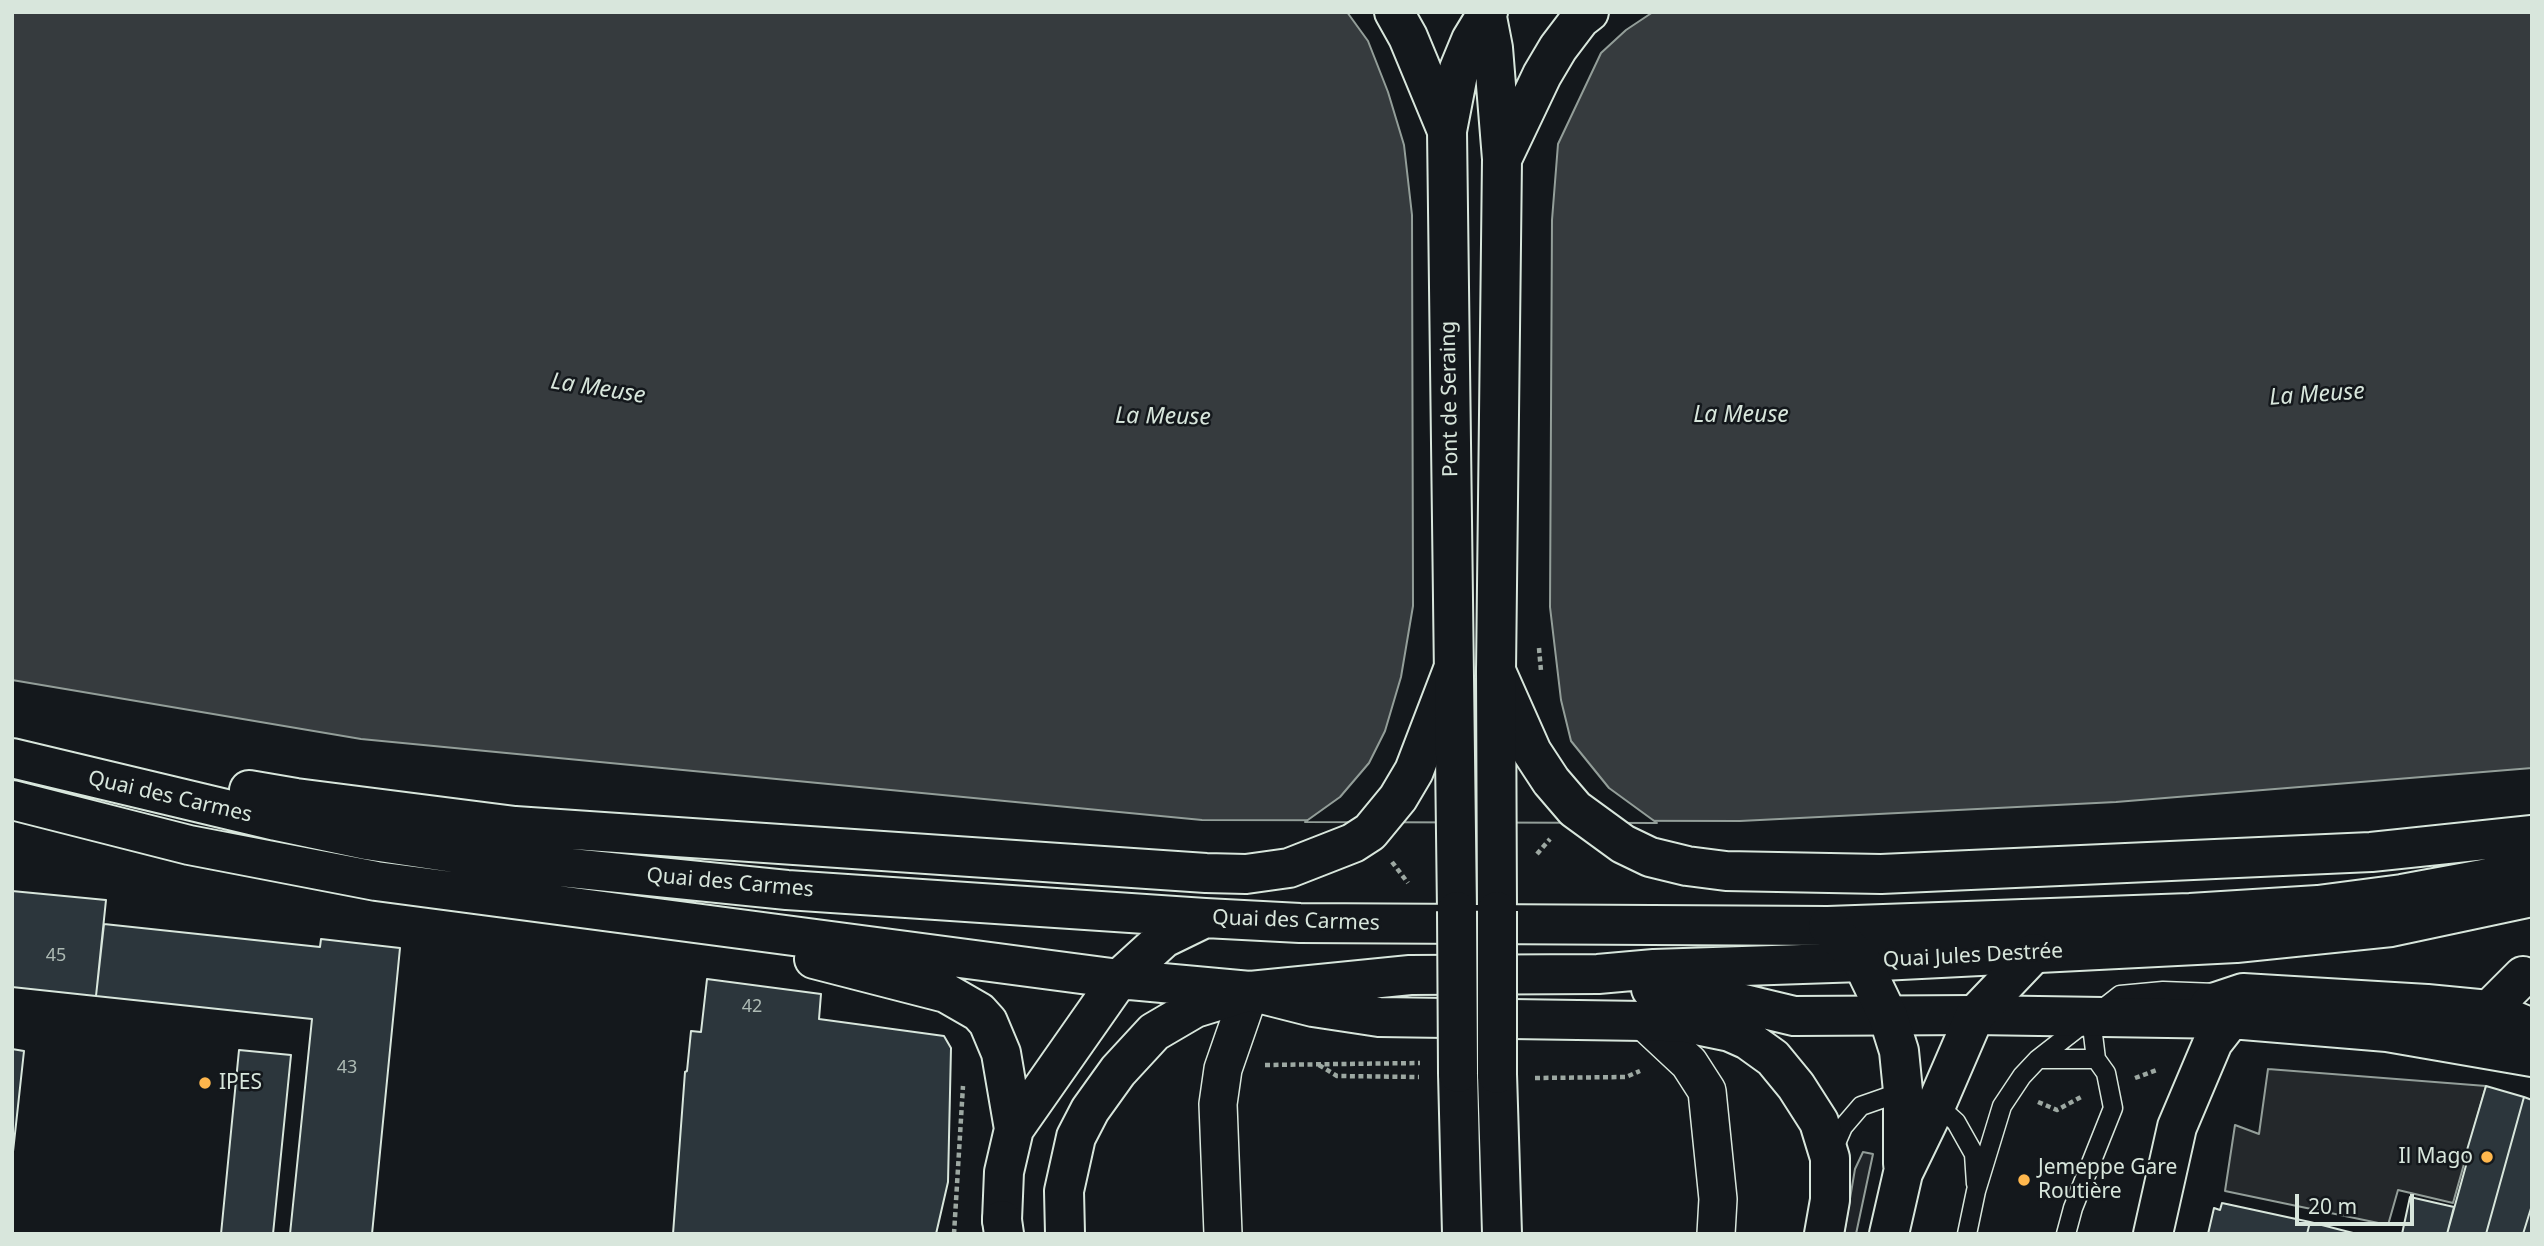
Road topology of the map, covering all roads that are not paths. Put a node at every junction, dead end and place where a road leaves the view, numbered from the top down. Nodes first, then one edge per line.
1 (1394, 12) edge
2 (1589, 12) edge
3 (1487, 13) edge
4 (1447, 131) junction
5 (1502, 159) junction
6 (1454, 667) junction
7 (1496, 670) junction
8 (12, 758) edge
9 (83, 776) junction
10 (12, 800) edge
11 (2532, 835) edge
12 (2532, 870) edge
13 (2532, 897) edge
14 (1205, 918) junction
15 (1457, 918) junction
16 (681, 921) junction
17 (1828, 926) junction
18 (2034, 953) junction
19 (1862, 962) junction
20 (1598, 974) junction
21 (1410, 975) joint
22 (2529, 978) edge
23 (1119, 979) junction
24 (1250, 991) junction
25 (2237, 1006) junction
26 (2489, 1010) junction
27 (1975, 1015) junction
28 (1888, 1016) junction
29 (2091, 1018) junction
30 (2180, 1020) junction
31 (1644, 1021) junction
32 (2532, 1028) edge
33 (2387, 1032) junction
34 (2532, 1057) edge
35 (2038, 1059) junction
36 (2096, 1059) junction
37 (1920, 1097) junction
38 (2177, 1127) junction
39 (1014, 1129) junction
40 (1830, 1158) junction
41 (1976, 1191) junction
42 (1001, 1229) edge
43 (1065, 1234) edge
44 (1223, 1234) edge
45 (1462, 1234) edge
46 (1502, 1234) edge
47 (1716, 1234) edge
48 (1824, 1234) edge
49 (1889, 1234) edge
50 (1967, 1234) edge
51 (2066, 1234) edge
52 (2153, 1234) edge

1 - 4 main road
2 - 5 main road
3 - 4 main road
3 - 5 main road
4 - 6 main road, Pont de Seraing
5 - 7 main road
6 - 9 main road
6 - 15 main road, Pont de Seraing
7 - 11 main road
7 - 46 main road, bridge
8 - 9 main road, Quai des Carmes
9 - 14 main road, Quai des Carmes
10 - 16 main road, Quai des Carmes
12 - 17 main road, Quai Jules Destrée
13 - 18 main road, Quai Jules Destrée
14 - 15 main road, Quai des Carmes
14 - 23 main road
15 - 17 main road, Quai Jules Destrée
15 - 45 main road, Pont de Seraing, bridge
16 - 23 main road, Quai des Carmes
16 - 39 main road
17 - 19 main road
18 - 19 main road, Quai Jules Destrée
18 - 27 main road
19 - 20 main road, Quai Jules Destrée
19 - 28 main road
20 - 21 main road, Quai Jules Destrée
20 - 28 main road
21 - 24 main road, Quai des Carmes
22 - 26 main road
23 - 24 main road, Quai des Carmes
23 - 39 main road
24 - 31 main road
24 - 43 main road
24 - 44 street
25 - 26 main road
25 - 29 lane
25 - 30 main road
25 - 33 main road
25 - 38 main road
26 - 32 main road
26 - 33 main road
27 - 28 main road
27 - 29 main road
27 - 37 main road
28 - 37 main road
29 - 30 main road
29 - 35 lane
29 - 36 lane
30 - 38 main road
31 - 40 main road
31 - 47 street
33 - 34 main road
35 - 36 lane
35 - 41 lane
36 - 51 lane
37 - 40 lane
37 - 41 lane
37 - 49 main road
38 - 52 main road
39 - 42 main road
40 - 48 main road
41 - 50 lane

